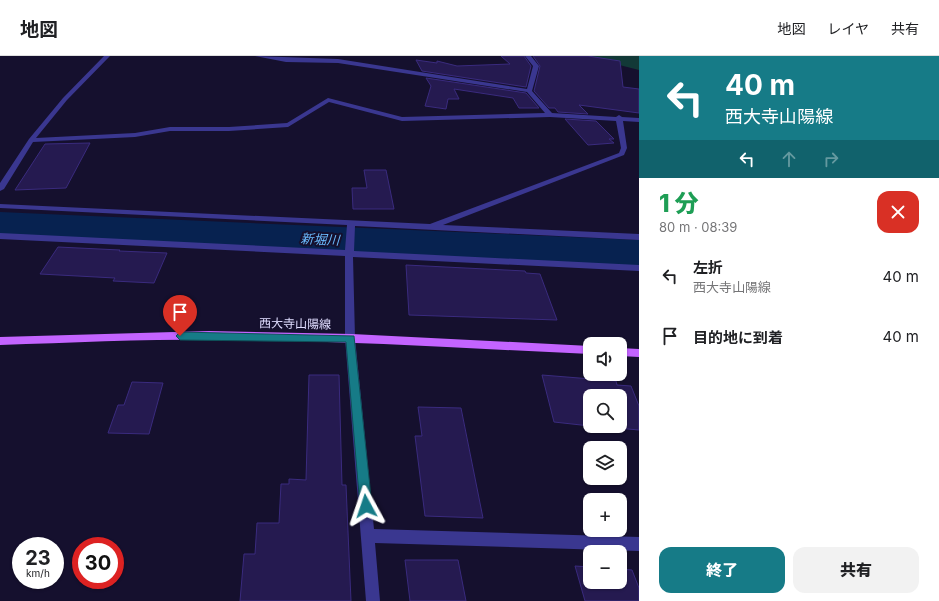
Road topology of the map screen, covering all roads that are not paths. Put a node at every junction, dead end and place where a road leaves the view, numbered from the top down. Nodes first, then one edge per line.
1 (107, 56) edge
2 (258, 56) edge
3 (528, 56) edge
4 (529, 91) junction
5 (550, 114) junction
6 (619, 118) junction
7 (639, 120) edge
8 (31, 140) junction
9 (0, 189) edge
10 (0, 206) edge
11 (350, 226) junction
12 (430, 226) junction
13 (0, 236) edge
14 (639, 237) edge
15 (349, 251) junction
16 (639, 268) edge
17 (350, 338) junction
18 (0, 341) edge
19 (583, 350) edge
20 (627, 352) edge
21 (639, 353) edge
22 (368, 536) junction
23 (639, 544) edge
24 (372, 601) edge

1 - 8 street
2 - 4 street
3 - 4 street
4 - 5 street
5 - 6 street
5 - 8 street
6 - 7 street
6 - 12 street
8 - 9 street
10 - 11 street
11 - 12 street
11 - 15 street
12 - 14 street
13 - 15 street
15 - 16 street
15 - 17 street
17 - 18 main road, 西大寺山陽線
17 - 19 main road, 西大寺山陽線
17 - 22 street
20 - 21 main road
22 - 23 street
22 - 24 street

